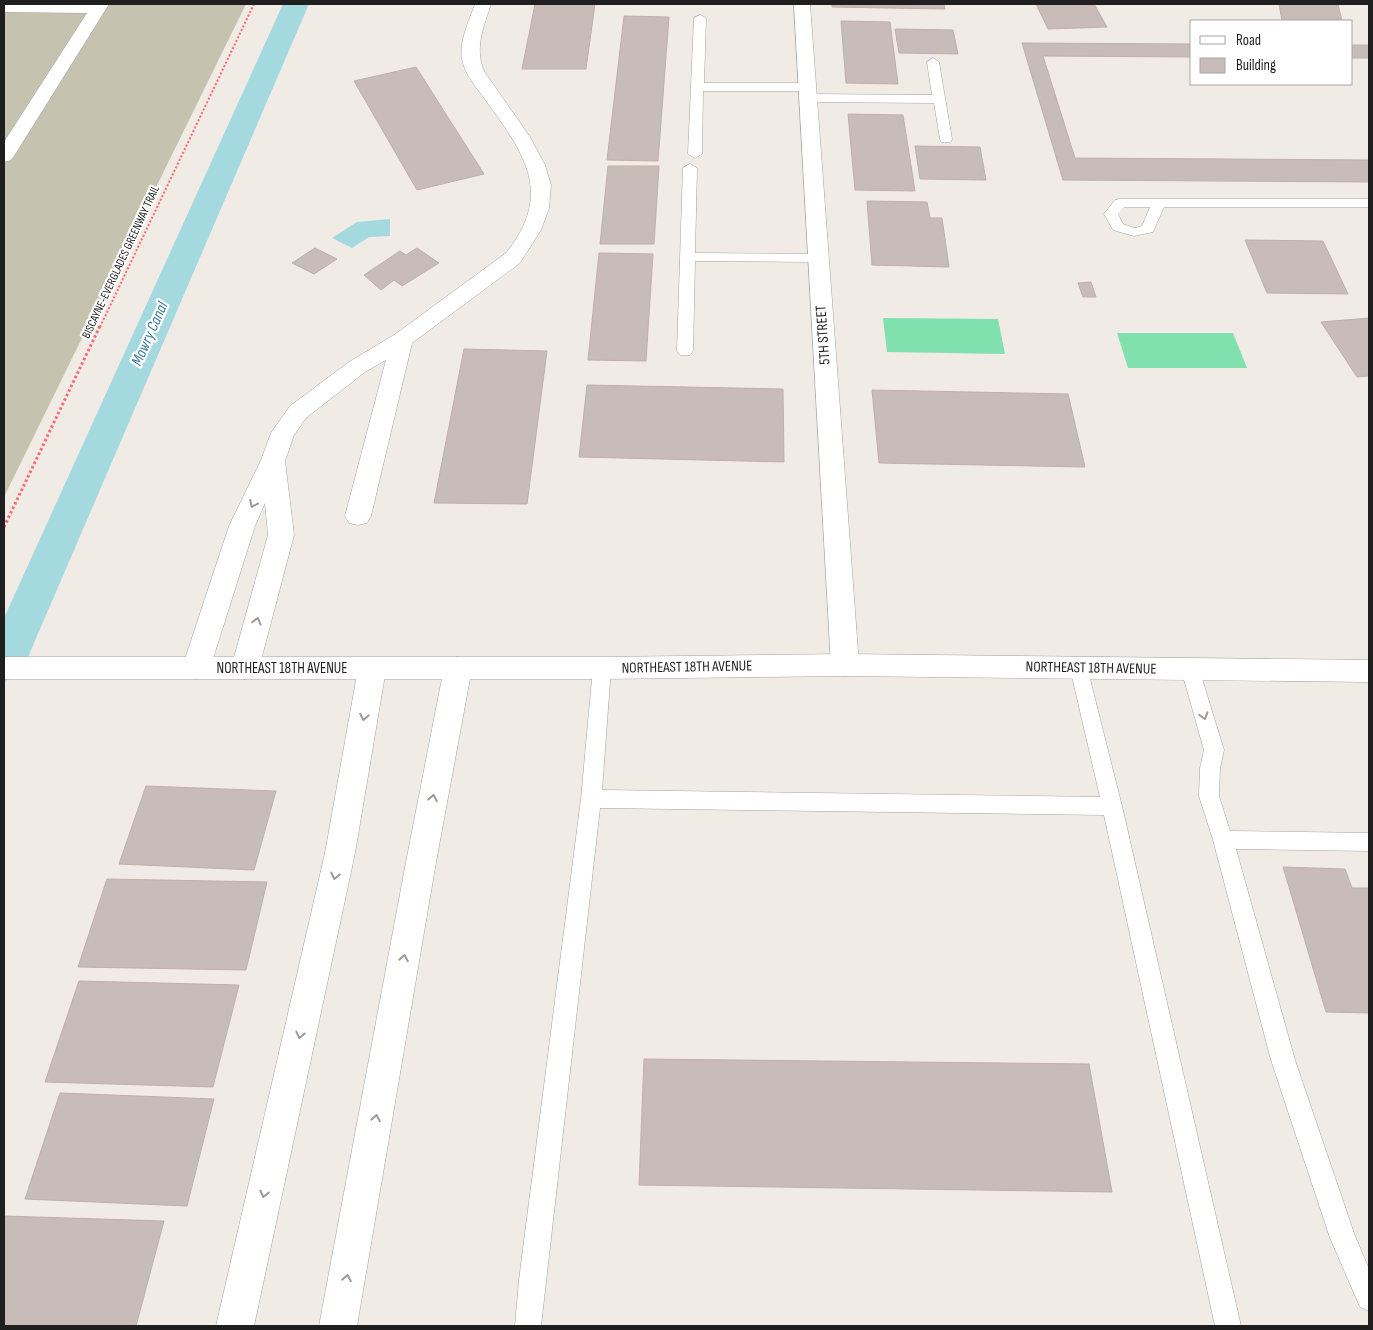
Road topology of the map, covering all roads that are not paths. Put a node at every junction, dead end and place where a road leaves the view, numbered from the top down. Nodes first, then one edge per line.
1 (483, 4) edge
2 (802, 4) edge
3 (100, 6) edge
4 (4, 7) edge
5 (700, 18) dead end
6 (933, 62) dead end
7 (698, 87) junction
8 (808, 92) junction
9 (940, 99) junction
10 (946, 139) dead end
11 (695, 154) dead end
12 (4, 156) edge
13 (690, 168) dead end
14 (1159, 203) dead end
15 (1369, 203) edge
16 (688, 257) junction
17 (818, 258) junction
18 (402, 340) junction
19 (685, 351) dead end
20 (273, 460) junction
21 (358, 516) dead end
22 (845, 666) junction
23 (4, 668) edge
24 (196, 668) junction
25 (245, 668) junction
26 (458, 668) junction
27 (602, 668) junction
28 (1079, 668) junction
29 (372, 669) junction
30 (1190, 669) junction
31 (1369, 671) edge
32 (592, 799) junction
33 (1112, 806) junction
34 (1223, 840) junction
35 (1369, 842) edge
36 (1369, 1298) edge
37 (235, 1326) edge
38 (338, 1326) edge
39 (528, 1326) edge
40 (1228, 1326) edge

1 - 18 street
2 - 8 street, 5TH STREET
3 - 4 street
3 - 12 street
5 - 7 lane
6 - 9 lane
7 - 8 lane
7 - 11 lane
8 - 9 lane
8 - 17 street, 5TH STREET
9 - 10 lane
13 - 16 lane
14 - 15 lane
16 - 17 lane
16 - 19 lane
17 - 22 street, 5TH STREET
18 - 20 street
18 - 21 street
20 -> 24 street
25 -> 20 street
22 - 27 street, NORTHEAST 18TH AVENUE
22 - 28 street, NORTHEAST 18TH AVENUE
23 - 24 street, NORTHEAST 18TH AVENUE
24 - 25 street, NORTHEAST 18TH AVENUE
25 - 29 street, NORTHEAST 18TH AVENUE
26 - 27 street, NORTHEAST 18TH AVENUE
26 - 29 street, NORTHEAST 18TH AVENUE
38 -> 26 street
27 - 32 lane
28 - 30 street, NORTHEAST 18TH AVENUE
28 - 33 lane
29 -> 37 street
30 - 31 street, NORTHEAST 18TH AVENUE
30 -> 34 lane
32 - 33 lane
32 - 39 lane
33 - 40 lane
34 - 35 lane
34 - 36 lane

